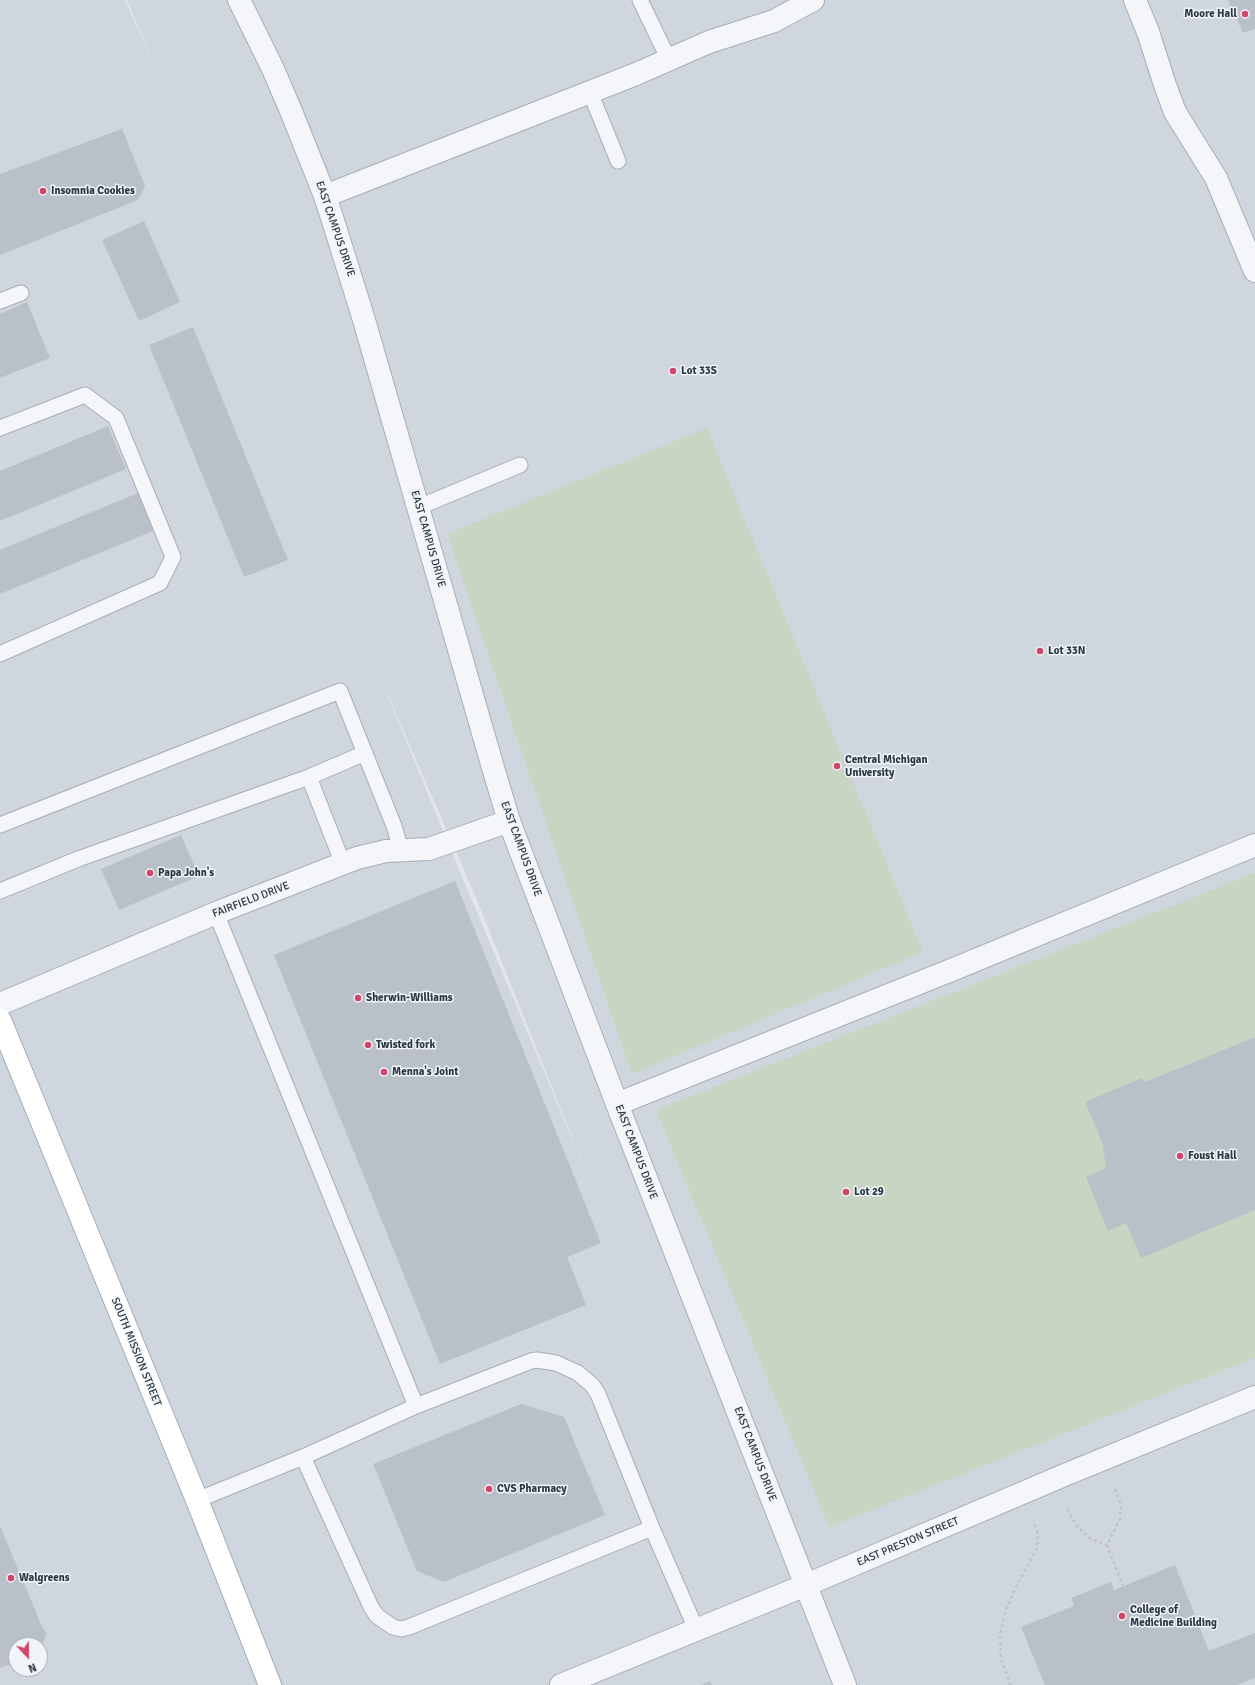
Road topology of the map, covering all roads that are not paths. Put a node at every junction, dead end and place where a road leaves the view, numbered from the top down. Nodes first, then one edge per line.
1 (239, 0) edge
2 (640, 0) edge
3 (813, 0) edge
4 (1135, 0) edge
5 (669, 60) junction
6 (590, 92) junction
7 (618, 161) dead end
8 (325, 196) junction
9 (1255, 271) edge
10 (21, 293) dead end
11 (0, 301) edge
12 (0, 428) edge
13 (520, 465) dead end
14 (419, 507) junction
15 (0, 654) edge
16 (365, 753) junction
17 (309, 777) junction
18 (509, 821) junction
19 (0, 825) edge
20 (1255, 845) edge
21 (401, 850) junction
22 (343, 864) junction
23 (0, 891) edge
24 (216, 913) junction
25 (0, 1004) edge
26 (0, 1020) edge
27 (617, 1104) junction
28 (1255, 1397) edge
29 (416, 1406) junction
30 (304, 1457) junction
31 (197, 1500) junction
32 (652, 1528) junction
33 (806, 1585) junction
34 (696, 1629) junction
35 (270, 1685) edge
36 (561, 1685) edge
37 (845, 1685) edge

1 - 8 street, EAST CAMPUS DRIVE
2 - 5 lane
3 - 5 street
4 - 9 street
5 - 6 street
6 - 7 lane
6 - 8 street
8 - 14 street, EAST CAMPUS DRIVE
10 - 11 lane
12 - 15 lane
13 - 14 lane
14 - 18 street, EAST CAMPUS DRIVE
16 - 17 lane
16 - 19 lane
16 - 21 lane
17 - 22 lane
17 - 23 lane
18 - 21 street, FAIRFIELD DRIVE
18 - 27 street, EAST CAMPUS DRIVE
20 - 27 street
21 - 22 street, FAIRFIELD DRIVE
22 - 24 street, FAIRFIELD DRIVE
24 - 25 street, FAIRFIELD DRIVE
24 - 29 lane
26 - 31 main road, SOUTH MISSION STREET
27 - 33 street, EAST CAMPUS DRIVE
28 - 33 street, EAST PRESTON STREET
29 - 30 lane
29 - 32 lane
30 - 31 lane
30 - 32 lane
31 - 35 main road, SOUTH MISSION STREET
32 - 34 lane
33 - 34 street, EAST PRESTON STREET
33 - 37 street, EAST CAMPUS DRIVE
34 - 36 street, EAST PRESTON STREET

